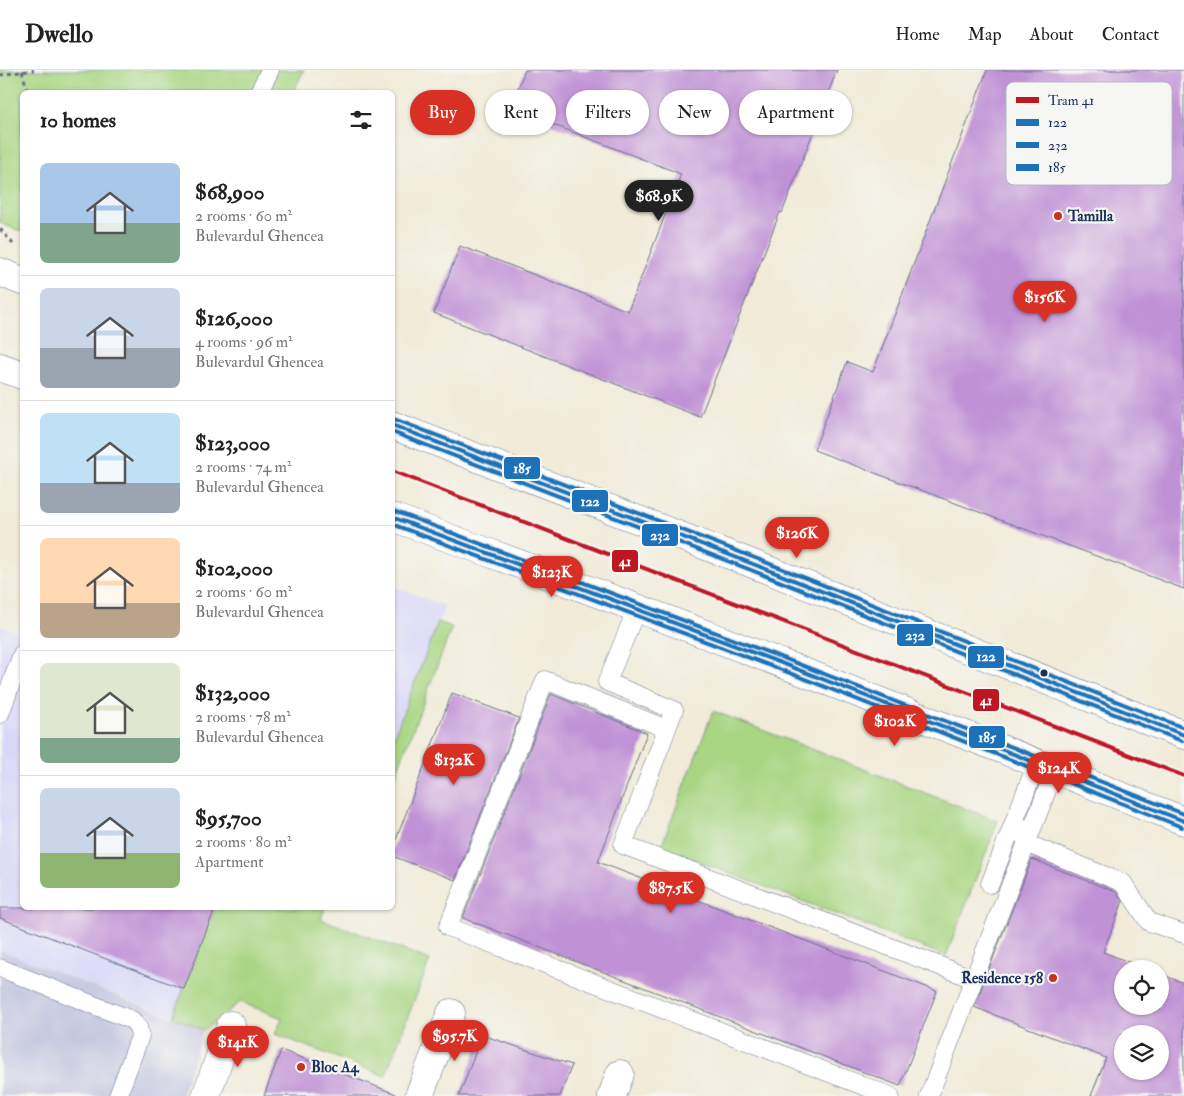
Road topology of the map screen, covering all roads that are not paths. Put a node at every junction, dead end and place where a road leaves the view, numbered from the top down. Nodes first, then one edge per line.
1 (270, 70) edge
2 (260, 90) edge
3 (0, 272) edge
4 (20, 280) edge
5 (0, 367) edge
6 (20, 374) edge
7 (395, 426) edge
8 (395, 518) edge
9 (637, 608) junction
10 (20, 659) edge
11 (0, 714) edge
12 (667, 728) junction
13 (1184, 735) edge
14 (1040, 781) junction
15 (1015, 819) junction
16 (1184, 821) edge
17 (1184, 839) edge
18 (1028, 844) junction
19 (990, 884) dead end
20 (1184, 934) edge
21 (0, 968) edge
22 (974, 979) junction
23 (451, 1012) dead end
24 (231, 1025) dead end
25 (118, 1096) edge
26 (206, 1096) edge
27 (419, 1096) edge
28 (890, 1096) edge
29 (930, 1096) edge

1 - 2 lane
3 - 4 main road
5 - 6 main road
7 - 13 main road
8 - 9 main road
9 - 12 lane
9 - 14 main road
9 - 16 main road
10 - 11 lane
12 - 22 lane
12 - 28 lane
14 - 15 lane
14 - 17 main road
14 - 18 lane
15 - 18 lane
15 - 19 lane
18 - 20 lane
18 - 22 lane
21 - 25 lane
22 - 29 lane
23 - 27 main road
24 - 26 main road

